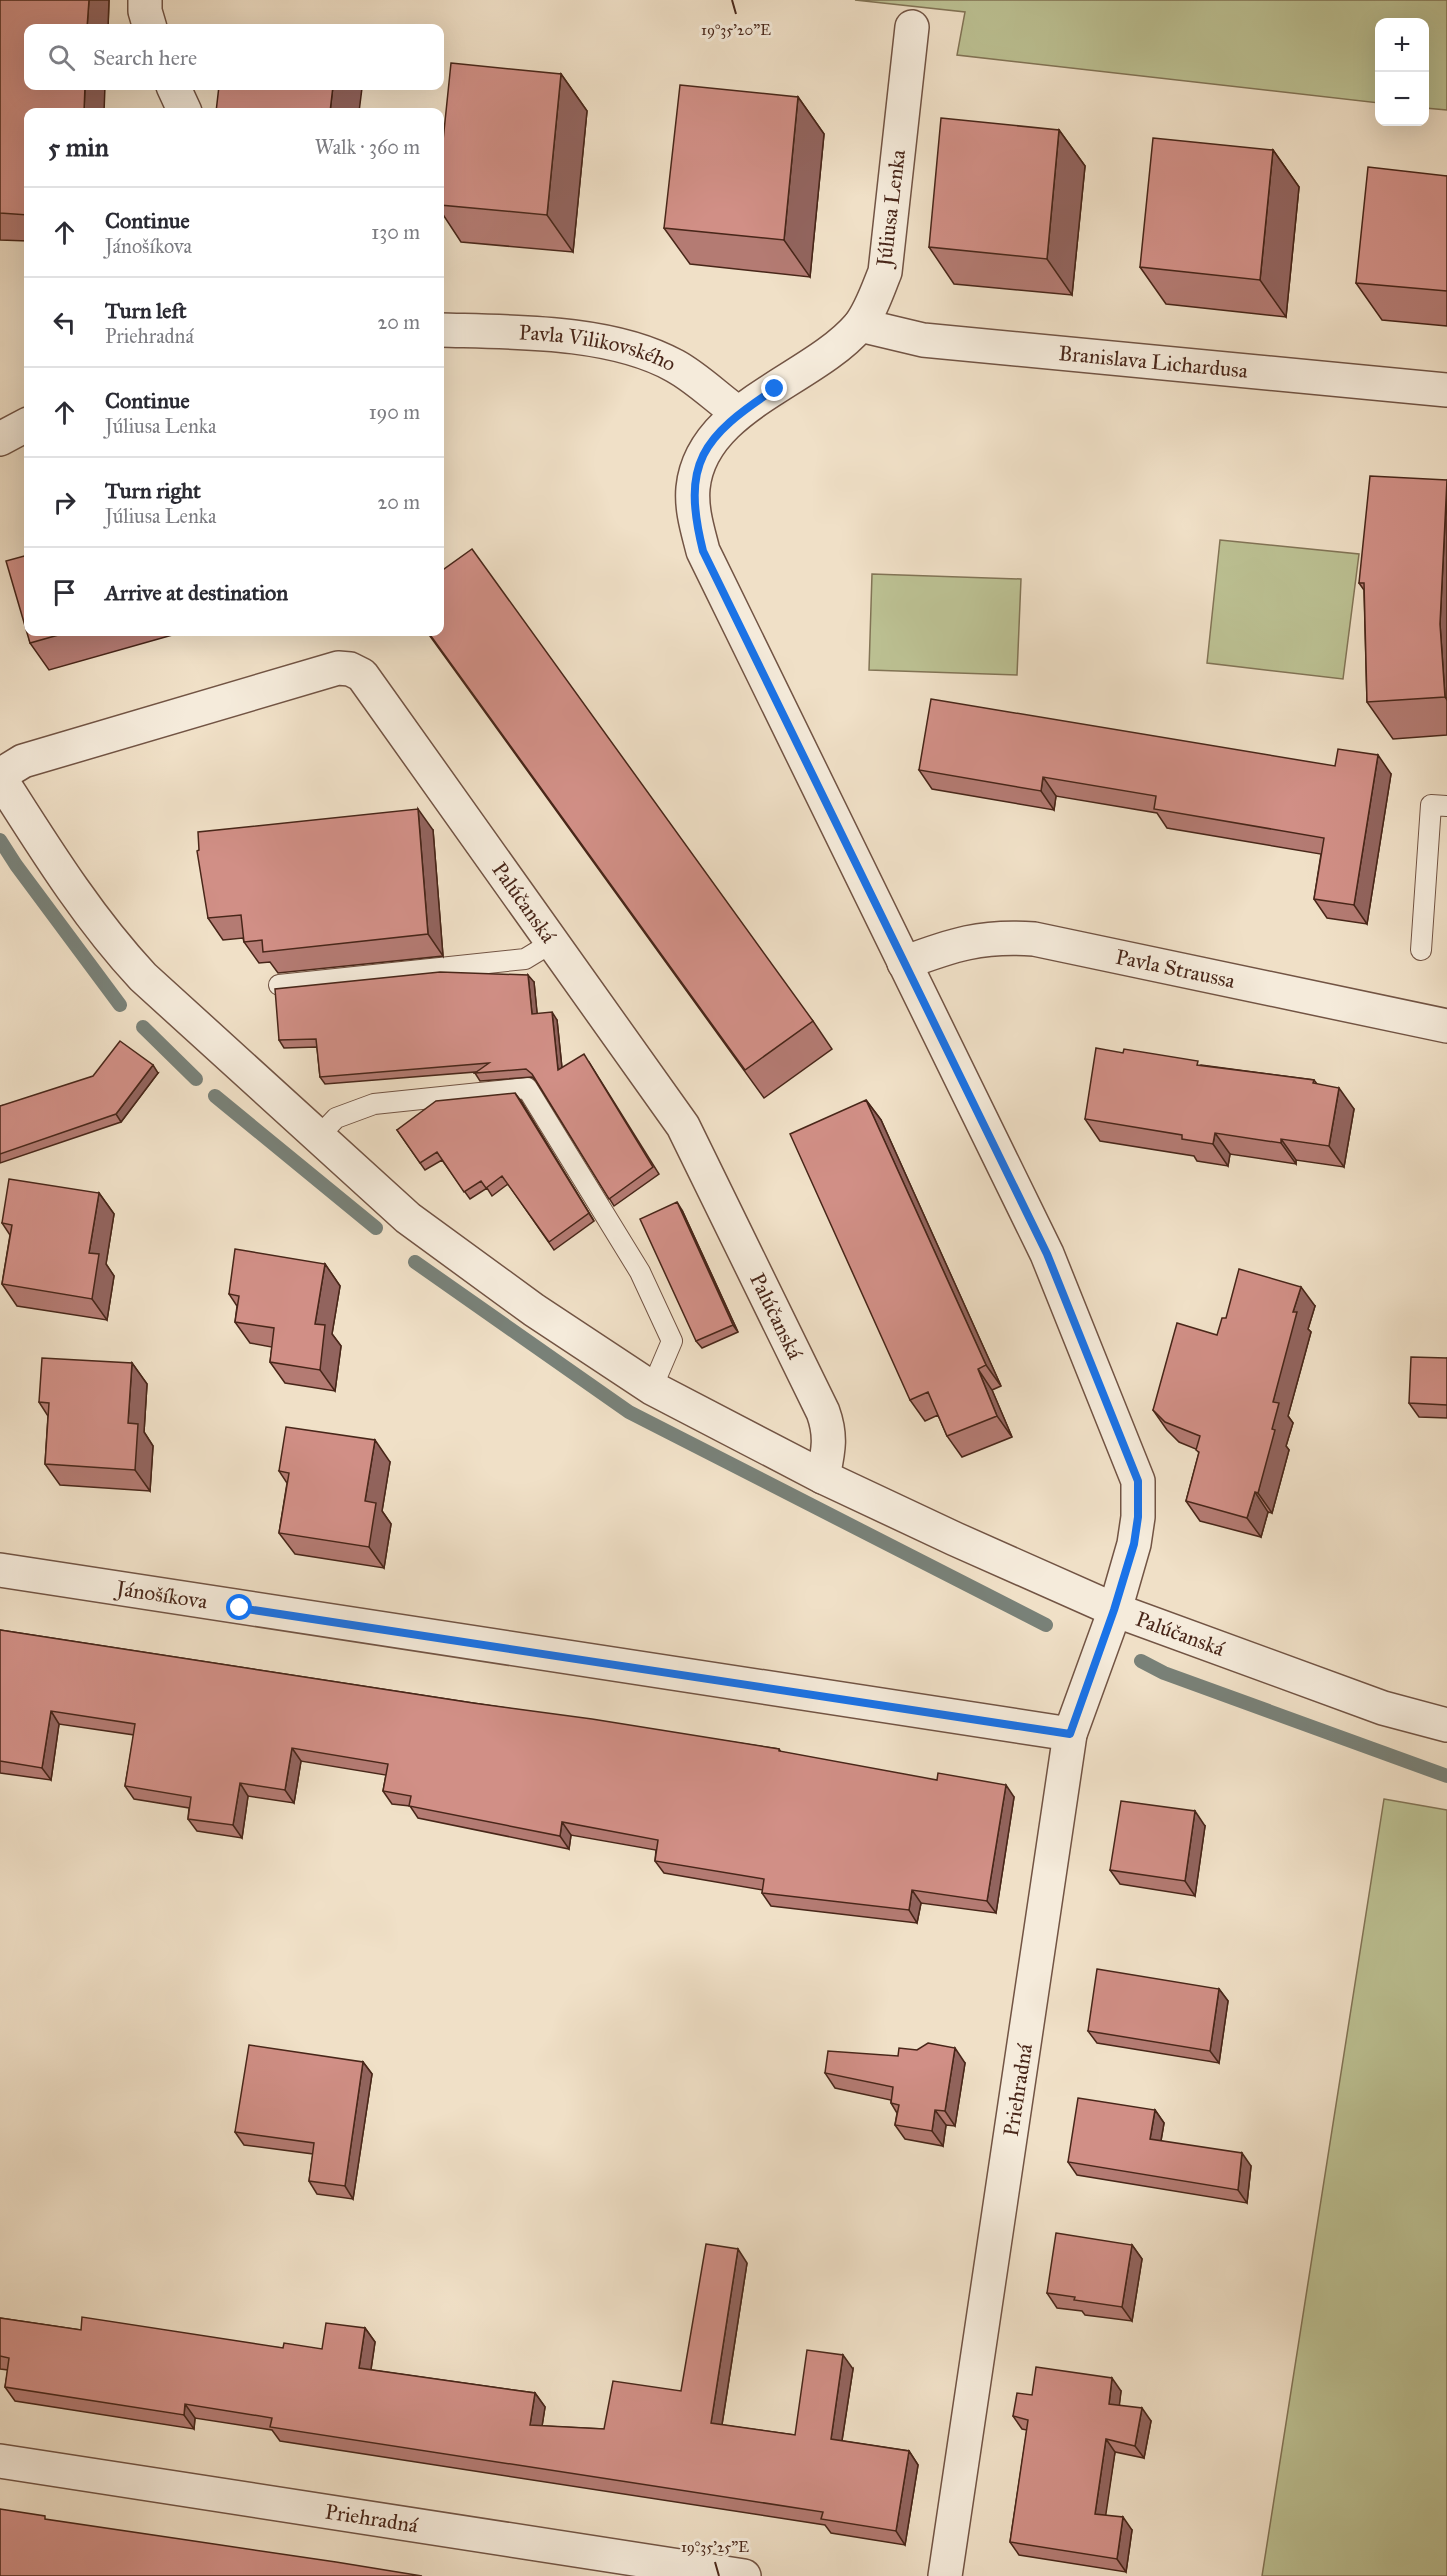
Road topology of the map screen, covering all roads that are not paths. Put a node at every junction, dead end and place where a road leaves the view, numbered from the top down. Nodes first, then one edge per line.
1 (145, 0) edge
2 (149, 24) edge
3 (912, 27) dead end
4 (175, 90) edge
5 (183, 108) edge
6 (860, 325) junction
7 (444, 330) edge
8 (1447, 390) edge
9 (738, 413) junction
10 (24, 426) edge
11 (0, 439) edge
12 (0, 776) edge
13 (1447, 806) edge
14 (553, 942) junction
15 (1421, 950) dead end
16 (904, 963) junction
17 (279, 985) dead end
18 (1447, 1026) edge
19 (319, 1136) junction
20 (652, 1388) junction
21 (823, 1477) junction
22 (0, 1570) edge
23 (1114, 1610) junction
24 (1447, 1725) edge
25 (1070, 1734) junction
26 (0, 2461) edge
27 (744, 2576) edge
28 (945, 2576) edge

1 - 2 street
3 - 6 street, Júliusa Lenka
4 - 5 street
6 - 8 street, Branislava Lichardusa
6 - 9 street, Júliusa Lenka
7 - 9 street, Pavla Vilikovského
9 - 16 street, Júliusa Lenka
10 - 11 street
12 - 14 street, Palúčanská
12 - 19 street, Palúčanská
13 - 15 lane
14 - 17 lane
14 - 21 street, Palúčanská
16 - 18 street, Pavla Straussa
16 - 23 street, Júliusa Lenka
19 - 20 street, Palúčanská
19 - 20 lane
20 - 21 street, Palúčanská
21 - 23 street, Palúčanská
22 - 25 street, Jánošíkova
23 - 24 street, Palúčanská
23 - 25 street, Priehradná
25 - 28 street, Priehradná
26 - 27 street, Priehradná

